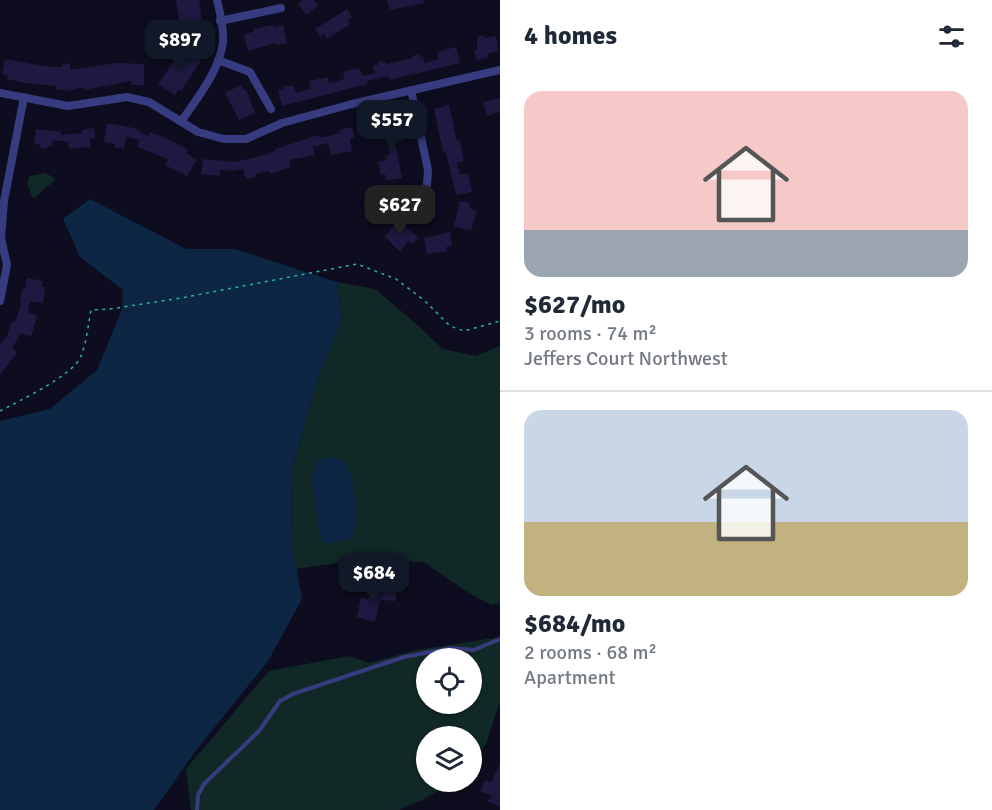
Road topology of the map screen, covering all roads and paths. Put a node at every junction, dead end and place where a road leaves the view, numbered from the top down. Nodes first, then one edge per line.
1 (217, 0) edge
2 (280, 8) dead end
3 (220, 21) junction
4 (218, 60) junction
5 (500, 70) edge
6 (411, 90) junction
7 (0, 93) edge
8 (24, 97) junction
9 (271, 109) dead end
10 (181, 122) junction
11 (426, 200) dead end
12 (0, 301) edge
13 (500, 321) edge
14 (0, 411) edge
15 (500, 639) edge
16 (197, 810) edge

1 - 3 street
2 - 3 street
3 - 4 street
4 - 9 street
4 - 10 street
5 - 6 street
6 - 10 street
6 - 11 street
7 - 8 street
8 - 10 street
8 - 12 street
13 - 14 path
15 - 16 lane

